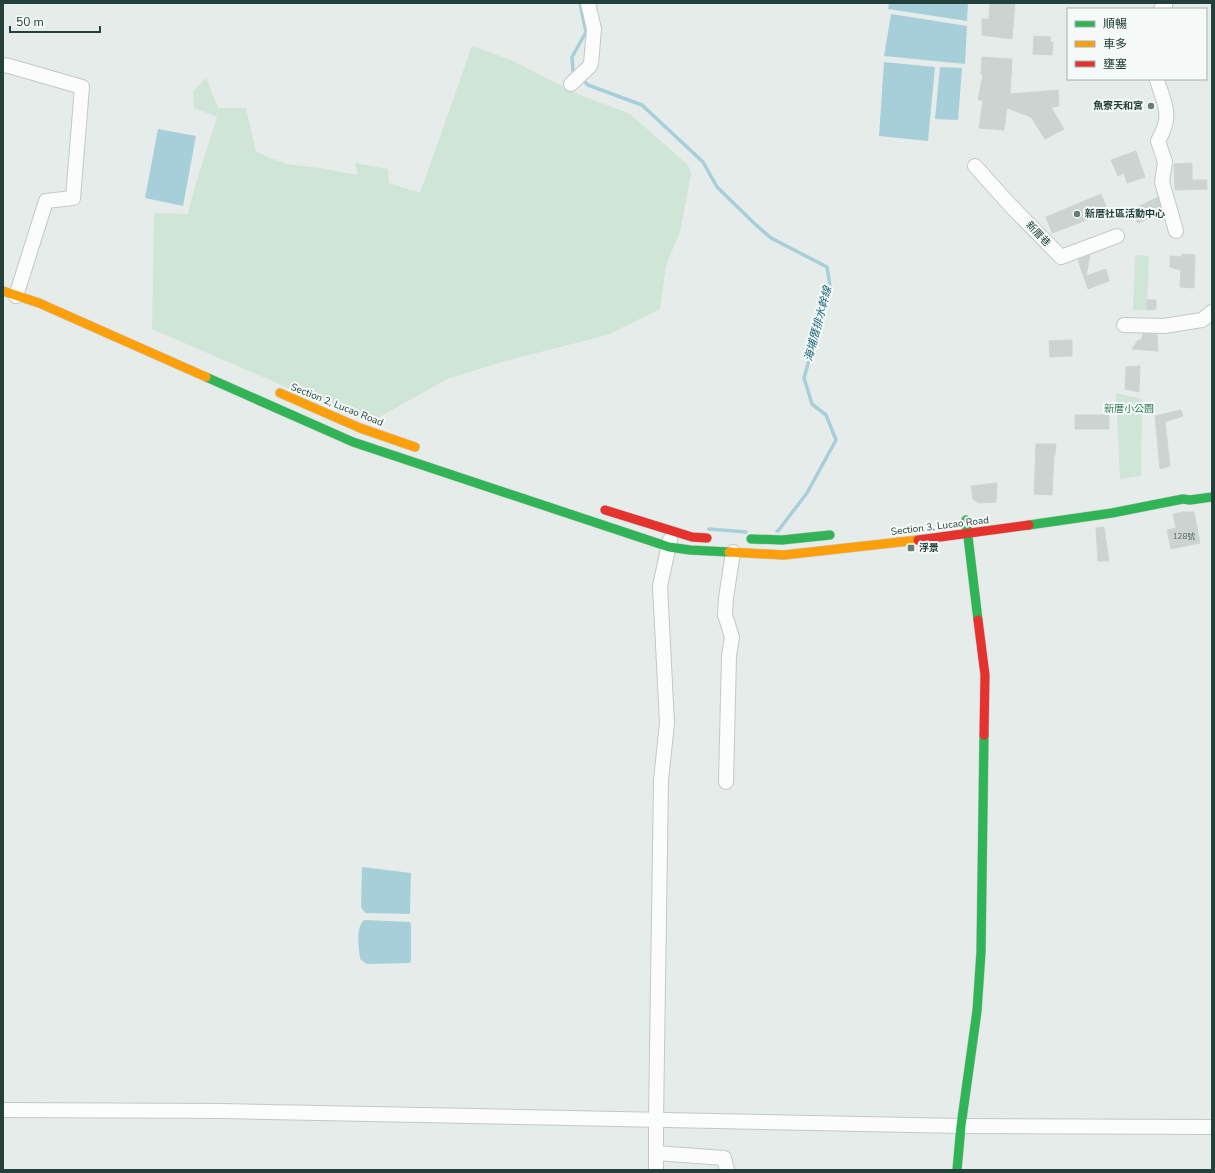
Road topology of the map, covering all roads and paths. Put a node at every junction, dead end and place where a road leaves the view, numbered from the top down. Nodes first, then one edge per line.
1 (588, 3) edge
2 (3, 65) edge
3 (1158, 80) edge
4 (571, 84) dead end
5 (975, 166) dead end
6 (1176, 231) dead end
7 (1117, 236) dead end
8 (3, 291) edge
9 (16, 296) junction
10 (1212, 312) edge
11 (1124, 326) dead end
12 (274, 391) dead end
13 (421, 449) dead end
14 (1212, 497) edge
15 (599, 508) dead end
16 (966, 520) dead end
17 (672, 530) junction
18 (836, 534) dead end
19 (968, 534) junction
20 (715, 538) dead end
21 (745, 539) dead end
22 (669, 547) junction
23 (733, 552) junction
24 (726, 782) dead end
25 (3, 1110) edge
26 (656, 1120) junction
27 (961, 1126) junction
28 (1212, 1127) edge
29 (656, 1153) junction
30 (656, 1170) edge
31 (727, 1170) edge
32 (957, 1170) edge

1 - 4 street
2 - 9 street
3 - 6 street
5 - 7 street, 新厝巷
8 - 9 main road
9 - 22 main road
10 - 11 street
12 - 13 main road, Section 2, Lucao Road
14 - 19 main road, Section 3, Lucao Road
15 - 17 main road
16 - 19 main road
17 - 20 main road
17 - 22 street
18 - 21 main road
19 - 23 main road, Section 3, Lucao Road
19 - 27 main road
22 - 23 main road, Section 3, Lucao Road
22 - 26 street
23 - 24 street
25 - 26 street
26 - 27 street
26 - 29 street
27 - 28 street
27 - 32 main road
29 - 30 street
29 - 31 street

